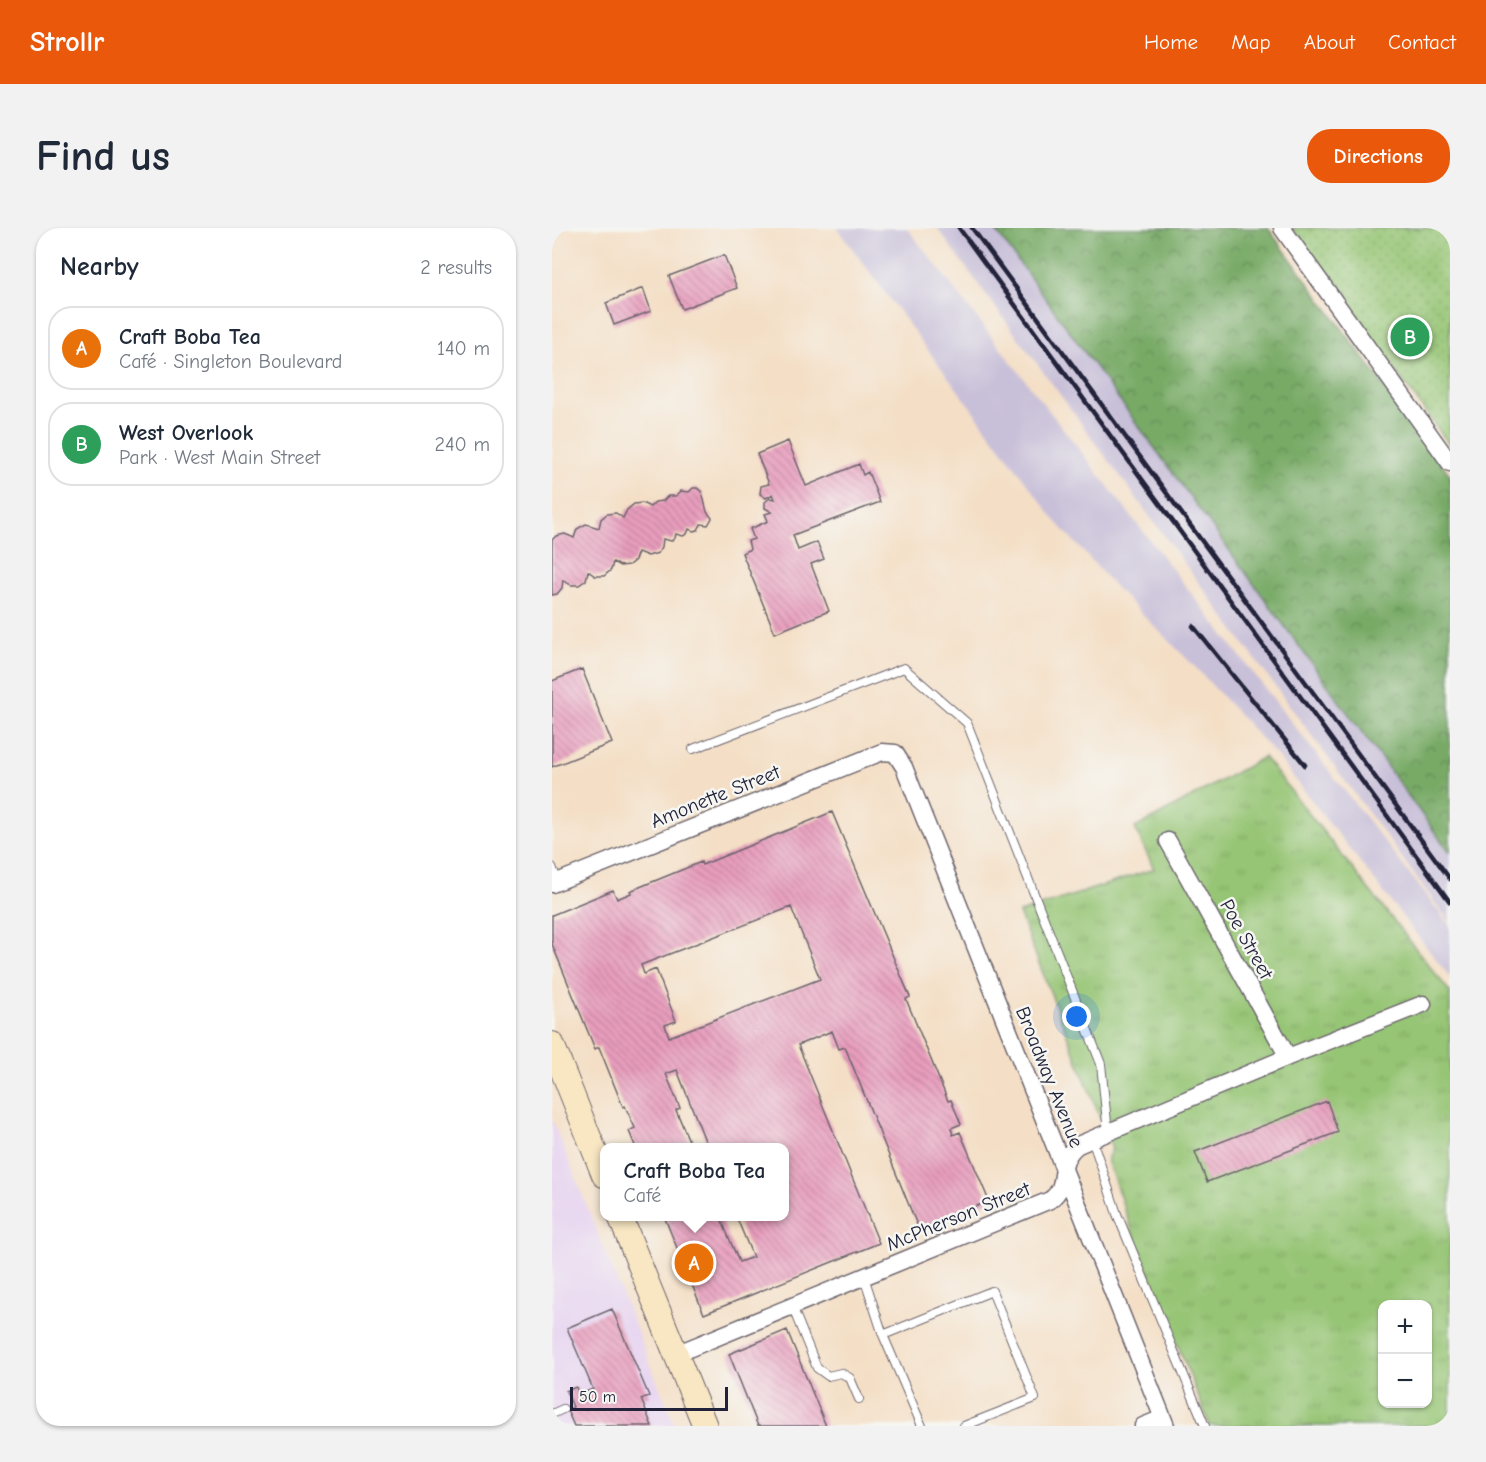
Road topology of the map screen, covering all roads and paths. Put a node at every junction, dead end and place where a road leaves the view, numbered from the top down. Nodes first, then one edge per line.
1 (1282, 228) edge
2 (1450, 463) edge
3 (693, 749) dead end
4 (895, 753) joint
5 (1168, 841) dead end
6 (554, 878) edge
7 (1423, 1004) dead end
8 (552, 1044) edge
9 (1288, 1057) junction
10 (1108, 1132) junction
11 (1092, 1139) junction
12 (600, 1165) edge
13 (1063, 1166) junction
14 (622, 1221) edge
15 (864, 1277) junction
16 (792, 1306) junction
17 (883, 1335) junction
18 (676, 1354) junction
19 (859, 1399) dead end
20 (562, 1409) dead end
21 (552, 1414) edge
22 (1165, 1422) edge
23 (705, 1426) edge
24 (922, 1426) edge
25 (964, 1426) edge
26 (1143, 1426) edge
27 (1204, 1426) edge

1 - 2 street
3 - 10 lane
4 - 6 street, Amonette Street
4 - 13 street, Broadway Avenue
5 - 9 street, Poe Street
7 - 9 street
8 - 12 main road
9 - 10 street
10 - 11 street
11 - 13 street
11 - 27 lane
13 - 15 street, McPherson Street
13 - 22 street, Broadway Avenue
14 - 18 main road
15 - 16 street, McPherson Street
15 - 17 lane
16 - 18 street, McPherson Street
16 - 19 lane
17 - 24 lane
17 - 25 lane
18 - 23 main road
20 - 21 lane
22 - 26 street

